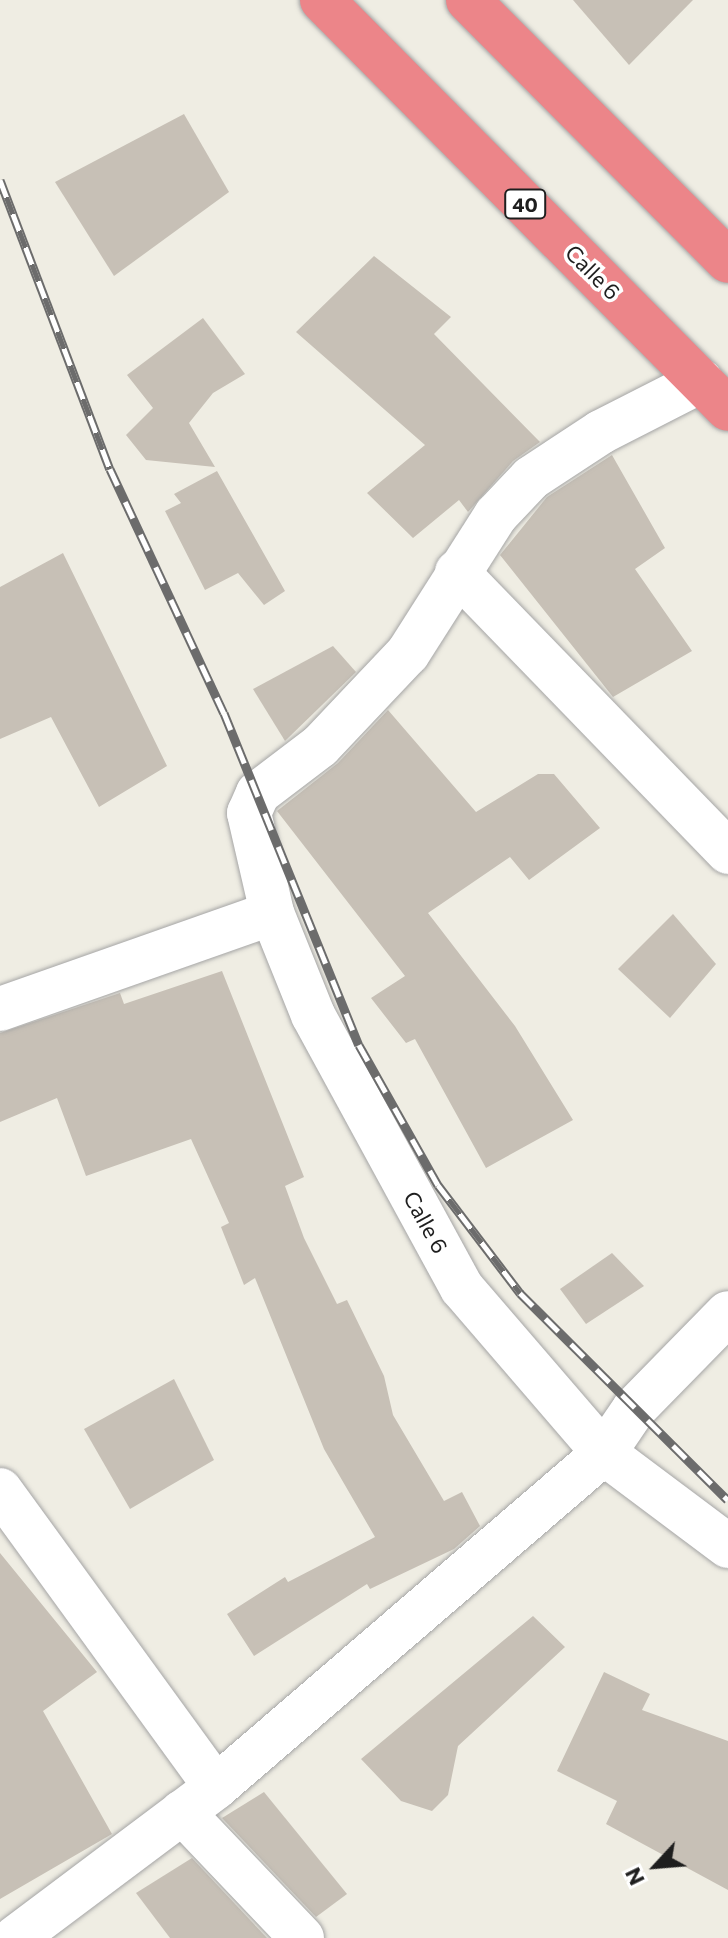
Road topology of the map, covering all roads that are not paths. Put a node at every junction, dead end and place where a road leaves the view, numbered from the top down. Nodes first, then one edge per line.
1 (322, 0) edge
2 (468, 0) edge
3 (728, 261) edge
4 (714, 395) edge
5 (457, 572) junction
6 (728, 852) edge
7 (272, 913) junction
8 (0, 1009) edge
9 (728, 1313) edge
10 (604, 1453) junction
11 (0, 1490) edge
12 (728, 1546) edge
13 (199, 1800) junction
14 (15, 1938) edge
15 (302, 1938) edge

1 - 4 highway, Calle 6 / 40
2 - 3 highway
4 - 5 street
5 - 6 street
5 - 7 street, Calle 6
7 - 8 street
7 - 10 street, Calle 6
9 - 10 street
10 - 12 street, Calle 6
10 - 13 street
11 - 13 street
13 - 14 street
13 - 15 street

